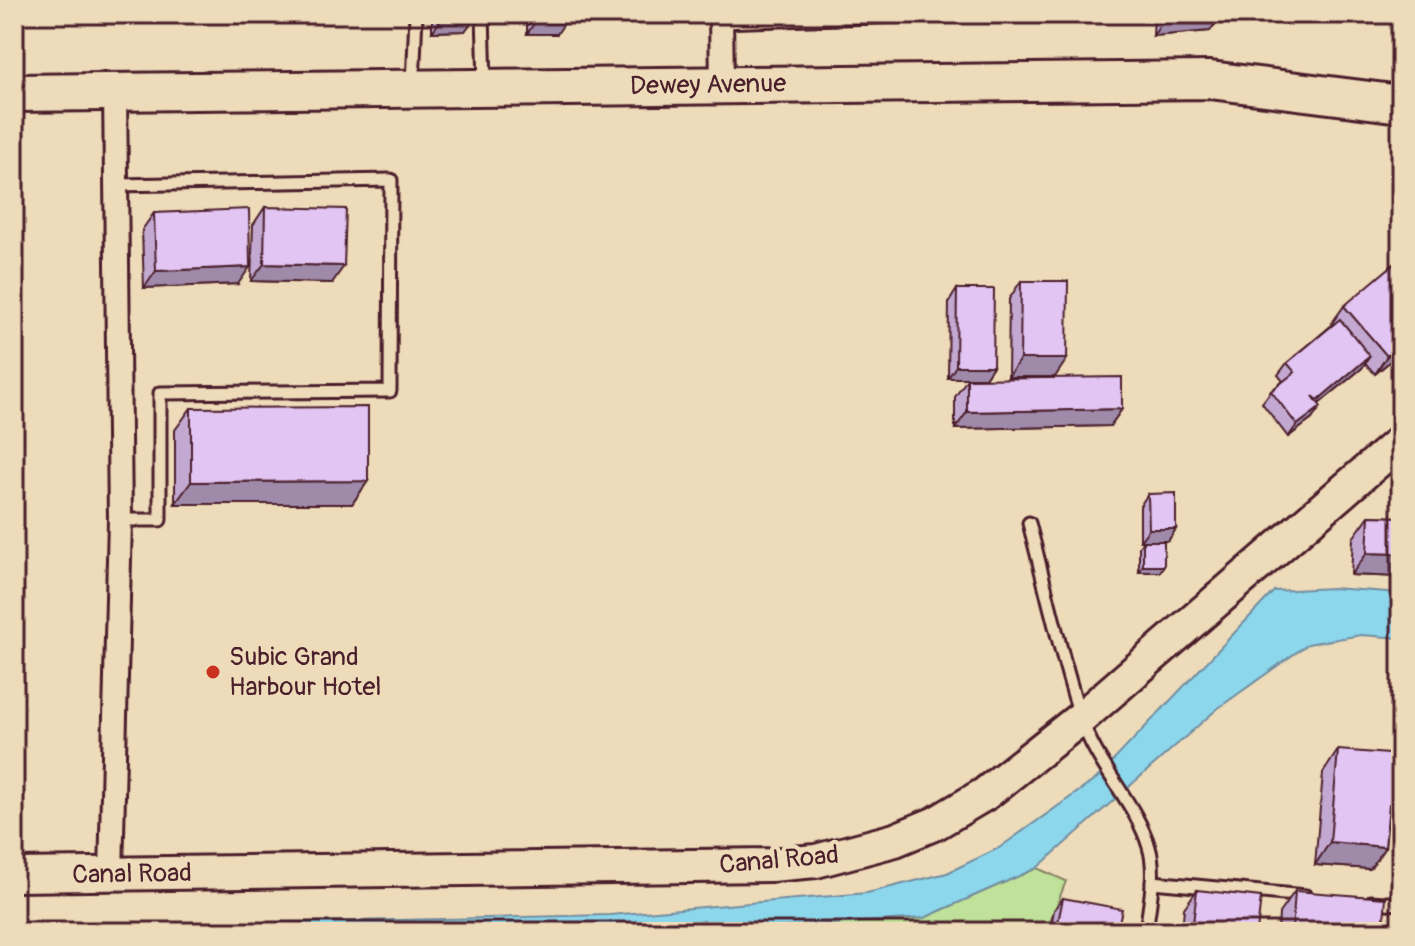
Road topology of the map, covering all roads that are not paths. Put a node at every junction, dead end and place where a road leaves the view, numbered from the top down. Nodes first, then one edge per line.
1 (416, 14) edge
2 (483, 14) edge
3 (958, 14) edge
4 (721, 18) edge
5 (722, 85) junction
6 (485, 88) junction
7 (413, 89) junction
8 (115, 92) junction
9 (14, 93) edge
10 (1401, 104) edge
11 (116, 185) junction
12 (1401, 441) edge
13 (120, 520) junction
14 (1029, 523) dead end
15 (1081, 718) junction
16 (111, 874) junction
17 (14, 875) edge
18 (1152, 882) junction
19 (1323, 897) edge
20 (1354, 900) edge
21 (1401, 904) edge
22 (1146, 932) edge

1 - 7 lane
2 - 6 lane
3 - 4 lane
4 - 5 street
5 - 6 main road, Dewey Avenue
5 - 10 main road, Dewey Avenue
6 - 7 main road, Dewey Avenue
7 - 8 main road, Dewey Avenue
8 - 9 main road, Dewey Avenue
8 - 11 street
11 - 13 street
11 - 13 lane
12 - 15 main road, Canal Road
13 - 16 street
14 - 15 lane
15 - 16 main road, Canal Road
15 - 18 lane
16 - 17 main road, Canal Road
18 - 19 lane
18 - 22 lane
20 - 21 lane

